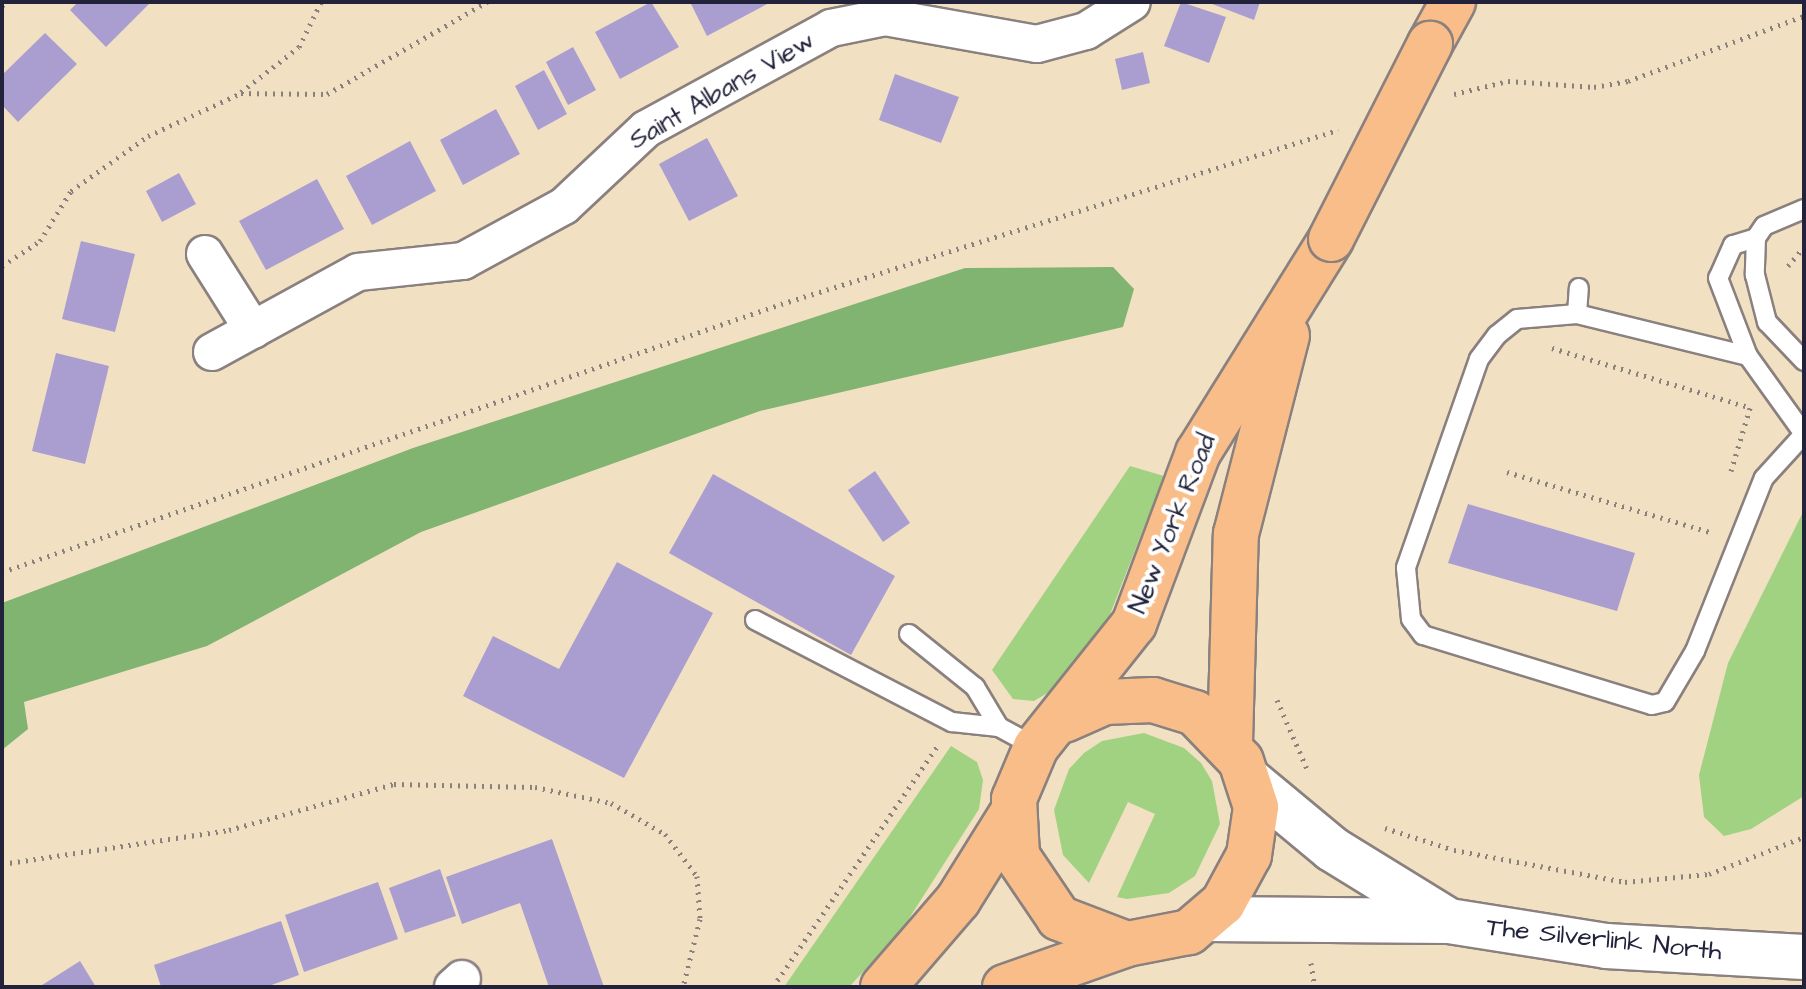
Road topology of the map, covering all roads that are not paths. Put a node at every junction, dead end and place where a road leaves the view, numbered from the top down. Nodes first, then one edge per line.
1 (1132, 2) edge
2 (1453, 2) edge
3 (1804, 209) edge
4 (1756, 238) junction
5 (205, 254) dead end
6 (1302, 283) junction
7 (1579, 288) dead end
8 (1577, 314) junction
9 (253, 330) junction
10 (212, 352) dead end
11 (1748, 356) junction
12 (1804, 361) edge
13 (1804, 434) edge
14 (755, 620) dead end
15 (909, 634) dead end
16 (1033, 732) junction
17 (1239, 761) junction
18 (1011, 815) junction
19 (1208, 919) junction
20 (1449, 921) junction
21 (1804, 925) edge
22 (1127, 944) junction
23 (1759, 953) junction
24 (1804, 957) edge
25 (883, 987) edge
26 (1005, 987) edge

1 - 9 street, Saint Albans View
2 - 6 main road, New York Road, bridge
3 - 4 lane
4 - 11 lane
4 - 12 lane
5 - 9 street
6 - 16 main road, New York Road
6 - 17 main road, New York Road
7 - 8 lane
8 - 11 lane
8 - 13 lane
9 - 10 street, Saint Albans View
11 - 13 lane
14 - 16 lane
15 - 16 lane
16 - 17 main road
16 - 18 main road, New York Road
17 - 19 main road, New York Road
17 - 20 street, The Silverlink North
18 - 22 main road, New York Road
18 - 25 main road, New York Road
19 - 20 street, The Silverlink North
19 - 22 main road, New York Road
20 - 23 street, The Silverlink North
21 - 23 street, The Silverlink North
22 - 26 main road, New York Road
23 - 24 street, The Silverlink North

